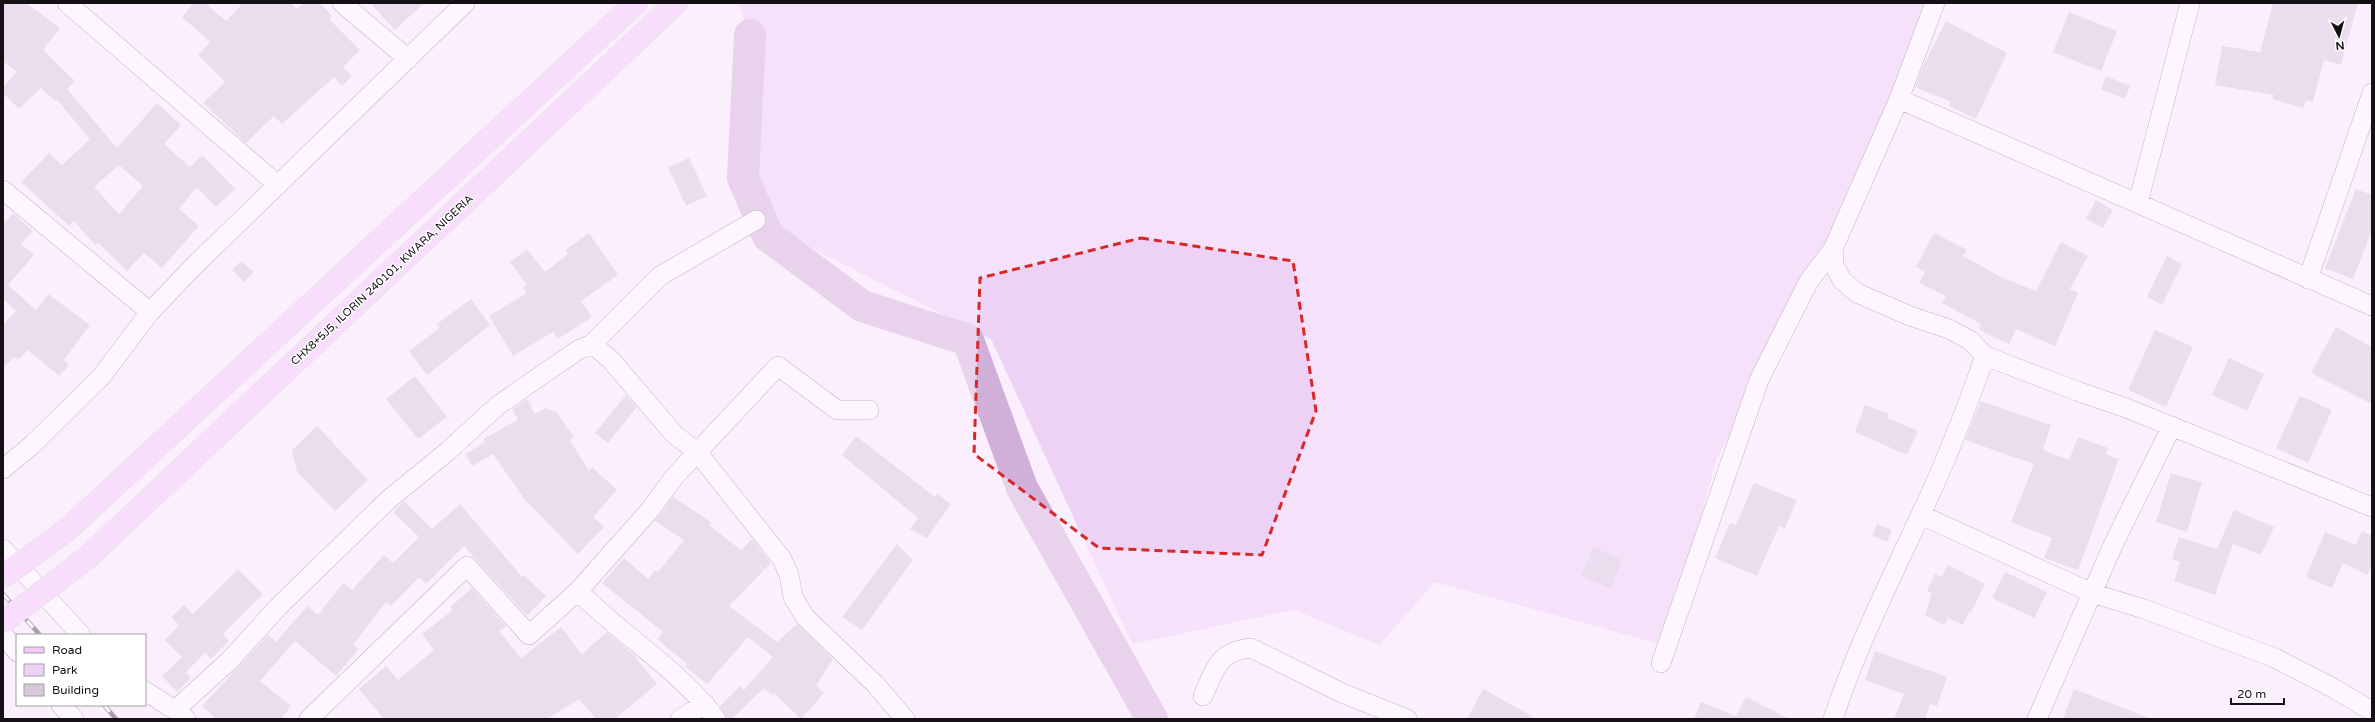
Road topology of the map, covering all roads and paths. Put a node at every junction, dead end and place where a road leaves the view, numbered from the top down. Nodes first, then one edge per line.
1 (67, 3) edge
2 (342, 3) edge
3 (465, 3) edge
4 (636, 3) edge
5 (676, 3) edge
6 (1935, 3) edge
7 (2190, 3) edge
8 (408, 59) junction
9 (2372, 93) edge
10 (1899, 99) junction
11 (278, 184) junction
12 (6, 197) edge
13 (2138, 203) junction
14 (756, 220) dead end
15 (1833, 249) junction
16 (2308, 279) junction
17 (2372, 306) edge
18 (150, 312) junction
19 (592, 344) junction
20 (1986, 356) junction
21 (869, 410) dead end
22 (2172, 426) junction
23 (698, 453) junction
24 (3, 469) edge
25 (2372, 507) edge
26 (1921, 515) junction
27 (3, 549) edge
28 (3, 577) edge
29 (578, 591) junction
30 (2092, 593) junction
31 (3, 622) edge
32 (3, 634) edge
33 (80, 634) edge
34 (16, 651) edge
35 (1661, 663) dead end
36 (146, 692) edge
37 (1203, 696) dead end
38 (705, 704) junction
39 (62, 706) edge
40 (2372, 711) edge
41 (180, 714) edge
42 (74, 719) edge
43 (309, 719) edge
44 (680, 719) edge
45 (716, 719) edge
46 (905, 719) edge
47 (1407, 719) edge
48 (1833, 719) edge
49 (2037, 719) edge

1 - 11 street
2 - 8 street
3 - 8 street
4 - 28 main road, bridge
5 - 31 main road, CHX8+5J5, ILORIN 240101, KWARA, NIGERIA, bridge
6 - 10 street
7 - 13 street
8 - 11 street
9 - 16 street
10 - 13 street
10 - 15 street
11 - 18 street
12 - 18 street
13 - 16 street
14 - 19 street
15 - 20 street
15 - 35 street
16 - 17 street
18 - 24 street
19 - 23 street
19 - 41 street
20 - 22 street
20 - 26 street
21 - 23 street
22 - 25 street
22 - 30 street
23 - 29 street
23 - 46 street
26 - 30 street
26 - 48 street
27 - 33 street
29 - 38 street
29 - 43 street
30 - 40 street
30 - 49 street
32 - 34 street
36 - 41 street
37 - 47 street
38 - 44 street
38 - 45 street
39 - 42 street

